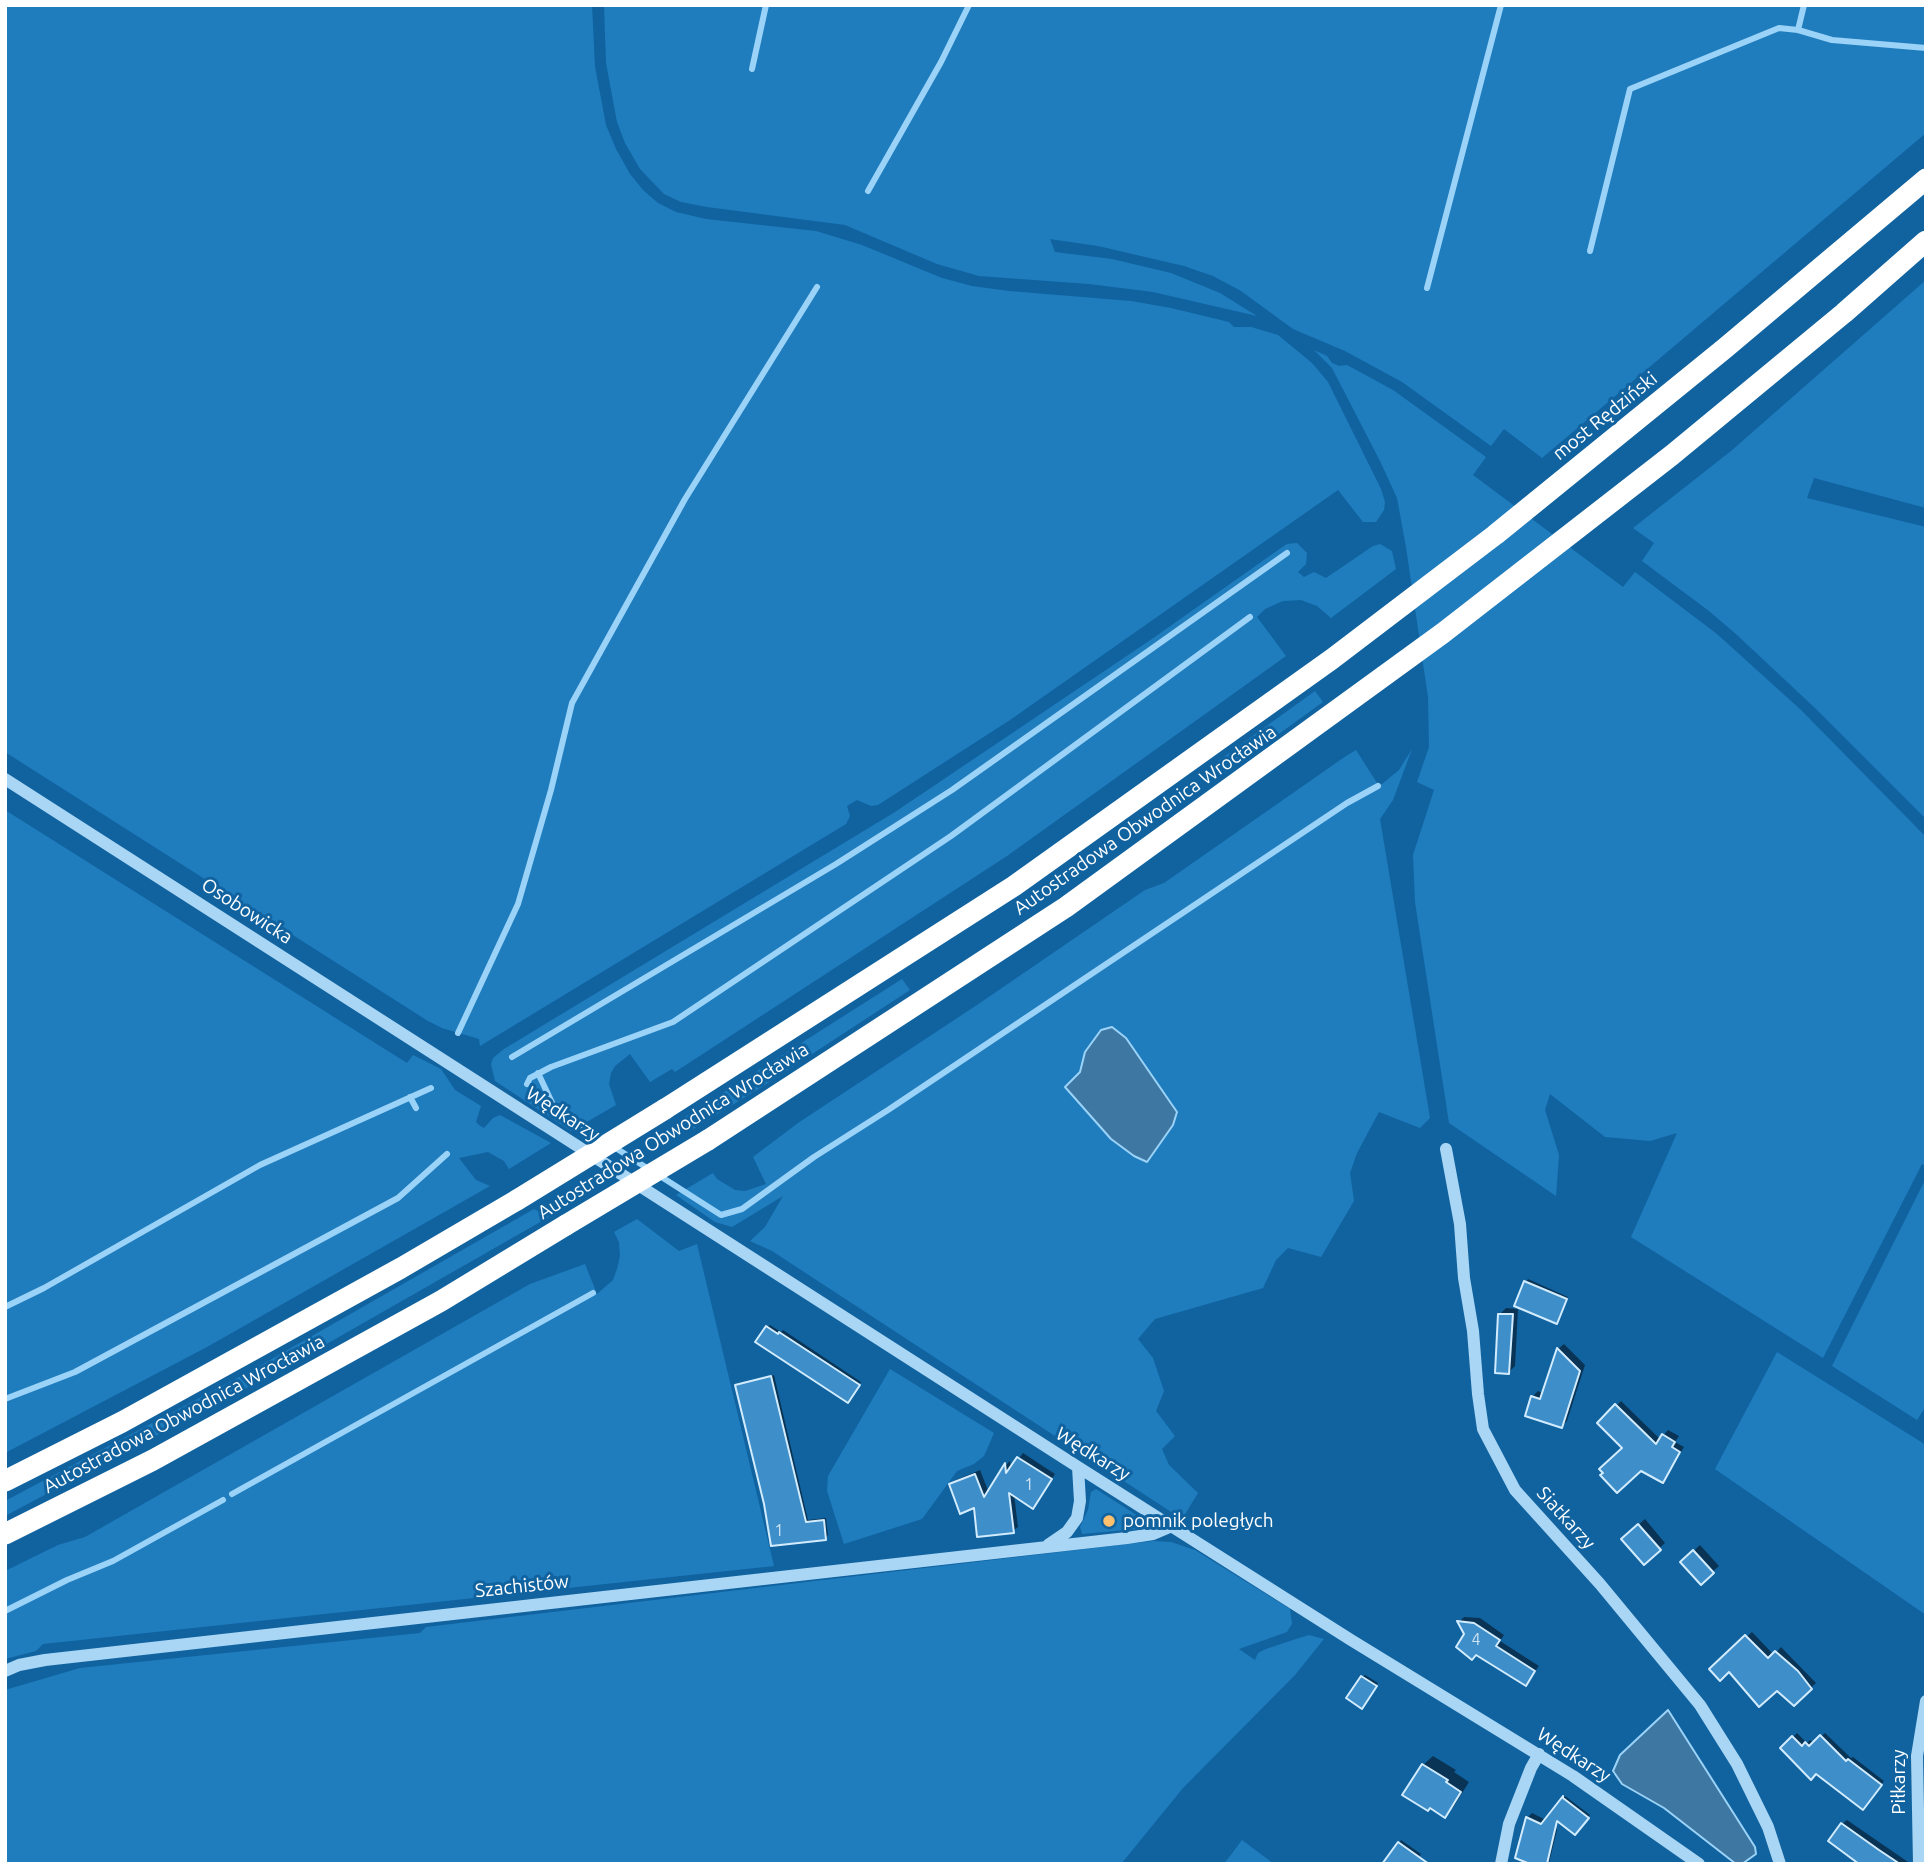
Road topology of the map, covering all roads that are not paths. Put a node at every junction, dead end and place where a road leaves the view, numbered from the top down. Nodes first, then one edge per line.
1 (1926, 179) edge
2 (1926, 241) edge
3 (1305, 678) joint
4 (5, 779) edge
5 (468, 1076) joint
6 (1446, 1149) dead end
7 (1078, 1467) junction
8 (5, 1481) edge
9 (1172, 1526) junction
10 (5, 1534) edge
11 (1045, 1547) junction
12 (5, 1671) edge
13 (1926, 1701) edge
14 (1539, 1754) junction
15 (1501, 1864) edge
16 (1699, 1864) edge
17 (1780, 1864) edge
18 (1919, 1864) edge

1 - 3 highway, most Rędziński
2 - 10 highway, Autostradowa Obwodnica Wrocławia, bridge
3 - 8 highway, Autostradowa Obwodnica Wrocławia, bridge
4 - 5 street, Osobowicka
5 - 7 street, Wędkarzy
6 - 17 street, Siatkarzy
7 - 9 street, Wędkarzy
7 - 11 street
9 - 11 street, Szachistów
9 - 14 street, Wędkarzy
11 - 12 street, Szachistów
13 - 18 street, Piłkarzy
14 - 15 street
14 - 16 street, Wędkarzy

